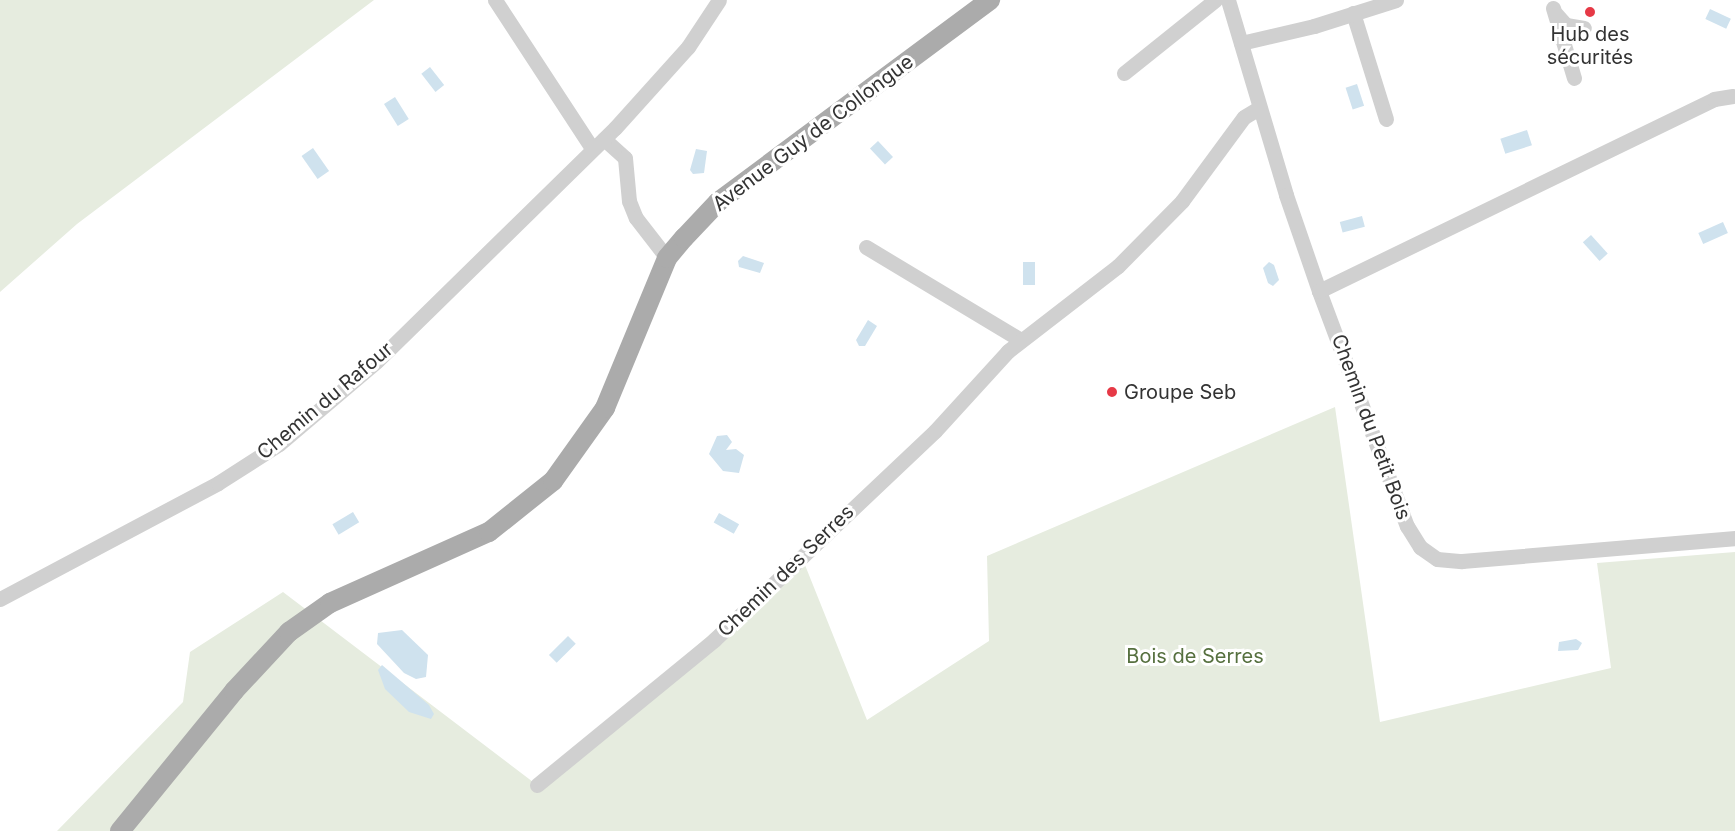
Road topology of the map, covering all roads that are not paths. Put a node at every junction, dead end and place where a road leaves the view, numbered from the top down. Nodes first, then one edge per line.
1 (495, 0) edge
2 (719, 0) edge
3 (990, 0) edge
4 (1215, 0) edge
5 (1228, 0) edge
6 (1396, 0) edge
7 (1552, 4) edge
8 (1353, 13) junction
9 (1584, 28) dead end
10 (1241, 43) junction
11 (1124, 73) dead end
12 (1574, 78) dead end
13 (1734, 96) edge
14 (1259, 108) junction
15 (1386, 119) dead end
16 (598, 144) junction
17 (866, 247) dead end
18 (667, 258) junction
19 (1319, 291) junction
20 (1021, 340) junction
21 (1735, 538) edge
22 (0, 599) edge
23 (537, 786) dead end
24 (120, 831) edge

1 - 16 street
2 - 16 street, Chemin du Rafour
3 - 18 main road, Avenue Guy de Collongue
4 - 11 street
5 - 10 street, Chemin du Petit Bois
6 - 8 street
7 - 9 street
7 - 12 street
8 - 10 street
8 - 15 street
10 - 14 street, Chemin du Petit Bois
13 - 19 street
14 - 19 street, Chemin du Petit Bois
14 - 20 street, Chemin des Serres
16 - 18 street
16 - 22 street, Chemin du Rafour
17 - 20 street
18 - 24 main road, Avenue Guy de Collongue
19 - 21 street, Chemin du Petit Bois
20 - 23 street, Chemin des Serres

